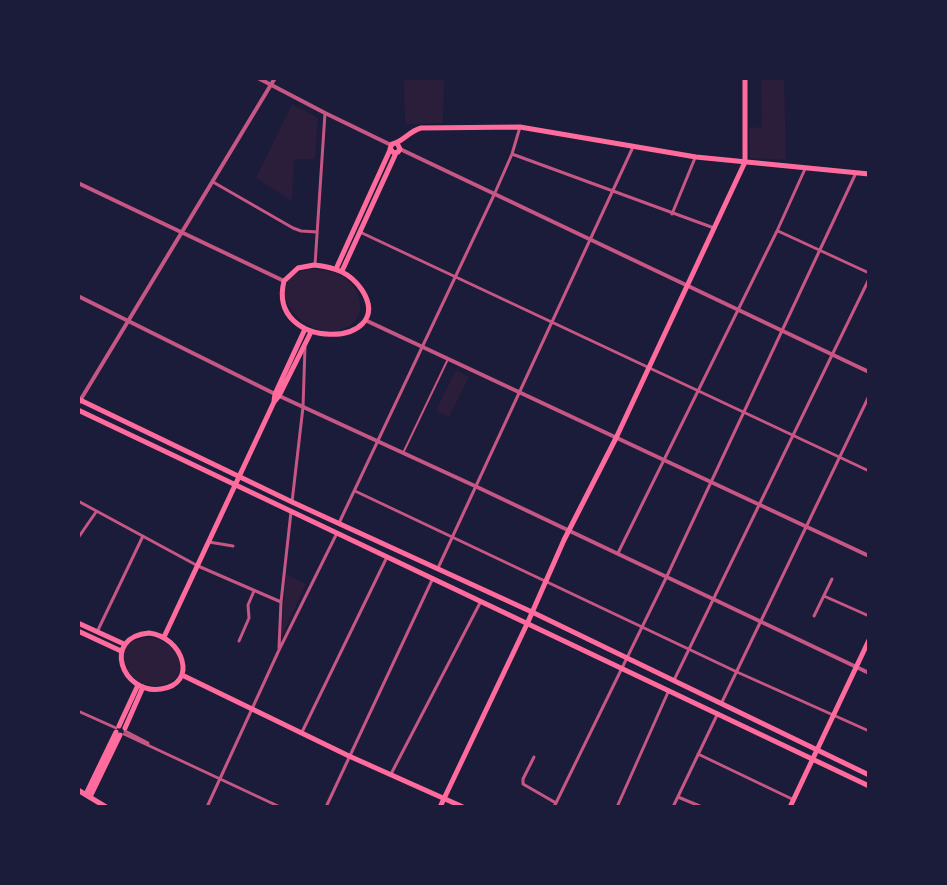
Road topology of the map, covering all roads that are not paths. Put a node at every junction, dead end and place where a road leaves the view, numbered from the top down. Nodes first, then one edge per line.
1 (258, 78) edge
2 (275, 78) edge
3 (745, 78) edge
4 (271, 85) junction
5 (325, 113) junction
6 (520, 127) junction
7 (633, 147) junction
8 (395, 148) junction
9 (512, 154) junction
10 (696, 157) junction
11 (745, 162) junction
12 (805, 169) junction
13 (856, 173) junction
14 (869, 174) edge
15 (212, 181) junction
16 (78, 183) edge
17 (612, 192) junction
18 (494, 195) junction
19 (672, 214) junction
20 (714, 228) junction
21 (358, 231) junction
22 (777, 231) junction
23 (181, 232) junction
24 (317, 232) junction
25 (590, 241) junction
26 (820, 250) junction
27 (314, 265) junction
28 (339, 270) junction
29 (869, 273) edge
30 (456, 277) junction
31 (869, 279) edge
32 (284, 281) junction
33 (687, 286) junction
34 (78, 296) edge
35 (737, 310) junction
36 (365, 320) junction
37 (127, 322) junction
38 (551, 323) junction
39 (308, 330) junction
40 (782, 331) junction
41 (423, 346) junction
42 (305, 347) junction
43 (832, 355) junction
44 (448, 358) junction
45 (648, 367) junction
46 (869, 372) edge
47 (697, 390) junction
48 (519, 392) junction
49 (869, 396) edge
50 (276, 397) junction
51 (79, 401) edge
52 (303, 407) junction
53 (78, 410) edge
54 (744, 412) junction
55 (794, 435) junction
56 (616, 438) junction
57 (378, 441) junction
58 (404, 453) junction
59 (840, 457) junction
60 (665, 459) junction
61 (869, 471) edge
62 (239, 475) junction
63 (711, 482) junction
64 (234, 485) junction
65 (475, 486) junction
66 (355, 491) junction
67 (78, 501) edge
68 (292, 502) junction
69 (759, 504) junction
70 (96, 511) junction
71 (291, 512) junction
72 (339, 524) junction
73 (806, 526) junction
74 (569, 531) junction
75 (337, 533) junction
76 (453, 535) junction
77 (143, 536) junction
78 (78, 538) edge
79 (209, 542) junction
80 (233, 546) dead end
81 (618, 553) junction
82 (869, 556) edge
83 (387, 557) junction
84 (198, 566) junction
85 (438, 568) junction
86 (667, 576) junction
87 (433, 578) junction
88 (832, 579) dead end
89 (546, 580) junction
90 (254, 591) junction
91 (824, 596) junction
92 (713, 600) junction
93 (481, 601) junction
94 (281, 602) junction
95 (532, 612) junction
96 (814, 616) dead end
97 (869, 616) edge
98 (762, 622) junction
99 (78, 623) edge
100 (527, 624) junction
101 (641, 627) junction
102 (78, 631) edge
103 (97, 632) junction
104 (164, 637) junction
105 (869, 640) edge
106 (239, 641) dead end
107 (122, 647) junction
108 (688, 649) junction
109 (279, 650) junction
110 (625, 658) junction
111 (856, 667) junction
112 (621, 668) junction
113 (737, 672) junction
114 (869, 673) edge
115 (182, 675) junction
116 (673, 681) junction
117 (141, 686) junction
118 (669, 690) junction
119 (721, 704) junction
120 (252, 709) junction
121 (78, 711) edge
122 (718, 713) junction
123 (834, 716) junction
124 (121, 731) junction
125 (869, 731) edge
126 (302, 732) junction
127 (817, 752) junction
128 (698, 754) junction
129 (349, 756) junction
130 (534, 757) dead end
131 (813, 759) junction
132 (391, 774) junction
133 (869, 775) edge
134 (220, 780) junction
135 (869, 786) edge
136 (78, 790) edge
137 (88, 796) junction
138 (678, 797) junction
139 (444, 798) junction
140 (794, 800) junction
141 (555, 805) edge
142 (106, 807) edge
143 (207, 807) edge
144 (280, 807) edge
145 (326, 807) edge
146 (440, 807) edge
147 (463, 807) edge
148 (617, 807) edge
149 (673, 807) edge
150 (702, 807) edge
151 (790, 807) edge

1 - 4 street
2 - 4 street
3 - 11 main road
4 - 5 street
4 - 15 street
5 - 8 street
5 - 24 street
6 - 7 main road
6 - 8 main road
6 - 9 street
7 - 10 main road
7 - 17 street
8 - 18 street
8 - 21 main road
9 - 17 street
9 - 18 street
10 - 11 main road
10 - 19 street
11 - 12 main road
11 - 20 main road
12 - 13 main road
12 - 22 street
13 - 14 main road
13 - 26 street
15 - 23 street
15 - 24 street
16 - 23 street
17 - 19 street
17 - 25 street
18 - 25 street
18 - 30 street
19 - 20 street
20 - 33 main road
21 - 28 main road
21 - 30 street
22 - 26 street
22 - 35 street
23 - 32 street
23 - 37 street
24 - 27 street
25 - 33 street
25 - 38 street
26 - 29 street
26 - 40 street
27 - 28 main road
27 - 32 main road
28 - 36 main road
30 - 38 street
30 - 41 street
31 - 43 street
32 - 39 main road
33 - 35 street
33 - 45 main road
34 - 37 street
35 - 40 street
35 - 47 street
36 - 39 main road
36 - 41 street
37 - 50 street
37 - 51 street
38 - 45 street
38 - 48 street
39 - 42 main road
39 - 50 main road
40 - 43 street
40 - 54 street
41 - 44 street
41 - 57 street
42 - 50 main road
42 - 52 street
43 - 46 street
43 - 55 street
44 - 48 street
44 - 58 street
45 - 47 street
45 - 56 main road
47 - 54 street
47 - 60 street
48 - 56 street
48 - 65 street
49 - 59 street
50 - 52 street
50 - 62 main road
51 - 62 main road
52 - 57 street
52 - 68 street
53 - 64 main road
54 - 55 street
54 - 63 street
55 - 59 street
55 - 69 street
56 - 60 street
56 - 74 main road
57 - 58 street
57 - 66 street
58 - 65 street
59 - 61 street
59 - 73 street
60 - 63 street
60 - 81 street
62 - 64 main road
62 - 68 main road
63 - 69 street
63 - 86 street
64 - 71 main road
64 - 79 main road
65 - 74 street
65 - 76 street
66 - 72 street
66 - 76 street
67 - 70 street
68 - 72 main road
69 - 73 street
69 - 92 street
70 - 77 street
70 - 78 street
71 - 75 main road
71 - 94 street
72 - 85 main road
73 - 82 street
73 - 98 street
74 - 81 street
74 - 89 main road
75 - 83 main road
75 - 109 street
76 - 85 street
76 - 89 street
77 - 84 street
77 - 103 street
79 - 80 street
79 - 84 main road
81 - 86 street
83 - 87 main road
83 - 126 street
84 - 90 street
84 - 104 main road
85 - 95 main road
86 - 92 street
86 - 101 street
87 - 93 main road
87 - 129 street
88 - 91 street
89 - 95 main road
89 - 101 street
90 - 94 street
90 - 106 street
91 - 96 street
91 - 97 street
92 - 98 street
92 - 108 street
93 - 100 main road
93 - 132 street
94 - 109 street
95 - 100 main road
95 - 110 main road
98 - 111 street
98 - 113 street
99 - 103 main road
100 - 112 main road
100 - 139 main road
101 - 108 street
101 - 110 street
102 - 107 main road
103 - 107 main road
104 - 107 main road
104 - 115 main road
105 - 111 main road
107 - 117 main road
108 - 113 street
108 - 116 street
109 - 120 street
110 - 112 street
110 - 116 main road
111 - 114 street
111 - 123 main road
112 - 118 main road
112 - 141 street
113 - 119 street
113 - 123 street
115 - 117 main road
115 - 120 main road
116 - 119 main road
117 - 124 main road
118 - 122 main road
118 - 148 street
119 - 127 main road
120 - 126 main road
120 - 134 street
121 - 124 street
122 - 128 street
122 - 131 main road
123 - 125 street
123 - 127 main road
124 - 134 street
124 - 137 main road
126 - 129 main road
127 - 131 main road
127 - 133 main road
128 - 138 street
128 - 140 street
129 - 132 main road
129 - 145 street
130 - 141 street
131 - 135 main road
131 - 140 main road
132 - 139 main road
134 - 143 street
134 - 144 street
136 - 137 main road
137 - 142 main road
138 - 149 street
138 - 150 street
139 - 146 main road
139 - 147 main road
140 - 151 main road

